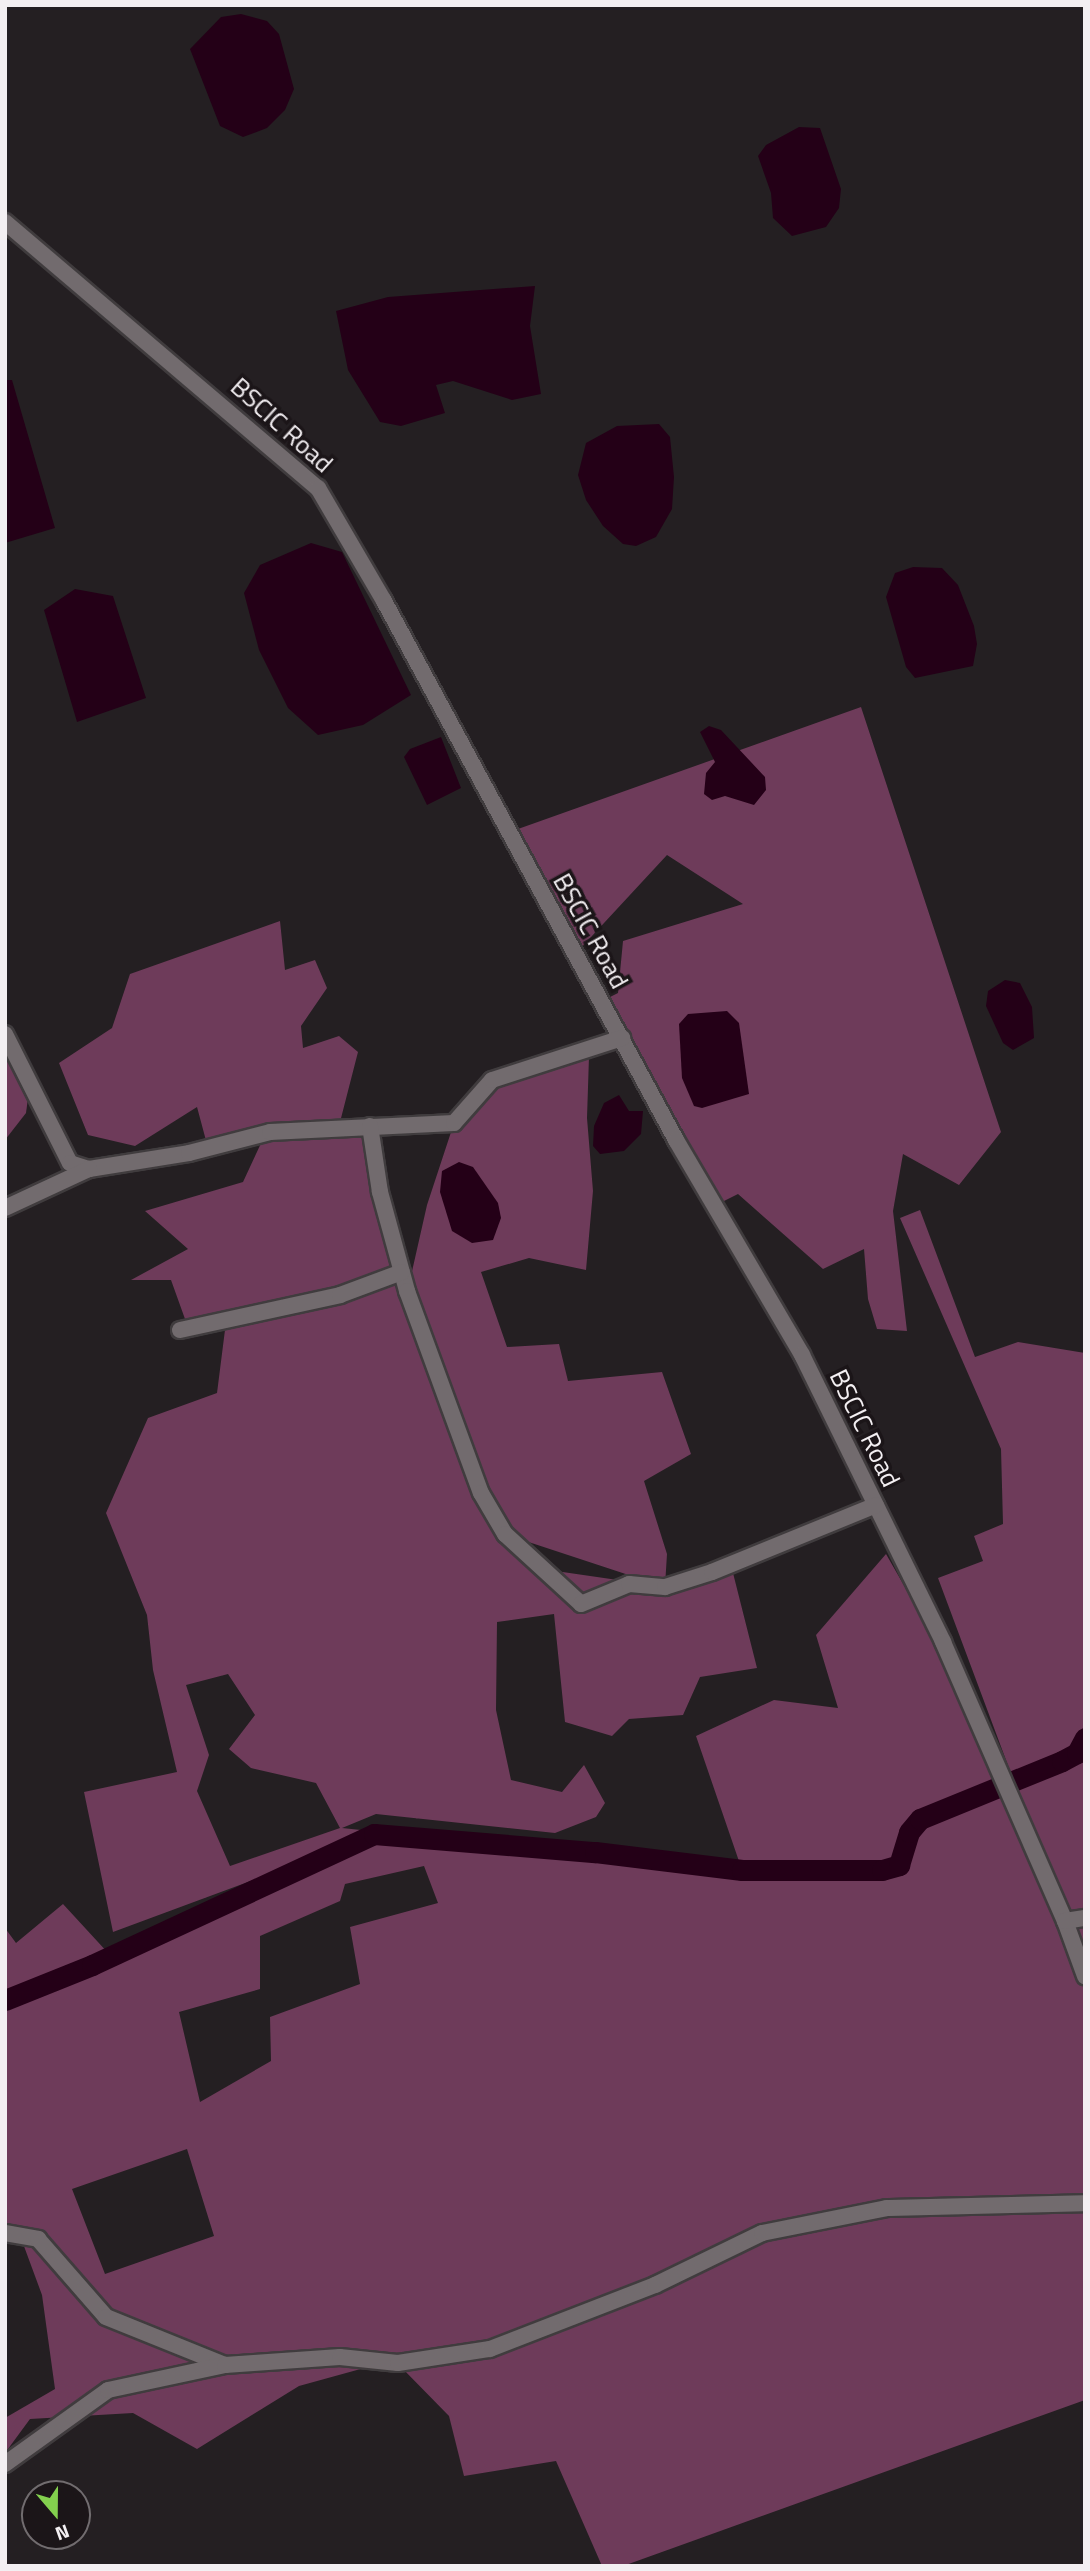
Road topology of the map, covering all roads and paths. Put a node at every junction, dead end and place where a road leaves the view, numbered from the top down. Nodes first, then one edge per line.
1 (5, 222) edge
2 (5, 1034) edge
3 (621, 1038) junction
4 (370, 1126) junction
5 (89, 1169) junction
6 (5, 1208) edge
7 (402, 1272) junction
8 (180, 1330) dead end
9 (876, 1505) junction
10 (1085, 1918) edge
11 (1065, 1921) junction
12 (1085, 1976) edge
13 (1085, 2203) edge
14 (5, 2233) edge
15 (225, 2365) junction
16 (5, 2464) edge

1 - 3 street, BSCIC Road
2 - 5 street
3 - 4 street
3 - 9 street, BSCIC Road
4 - 5 street
4 - 7 street
5 - 6 street
7 - 8 street
7 - 9 street
9 - 11 street, BSCIC Road
10 - 11 street
11 - 12 street, BSCIC Road
13 - 15 street
14 - 15 street
15 - 16 street

